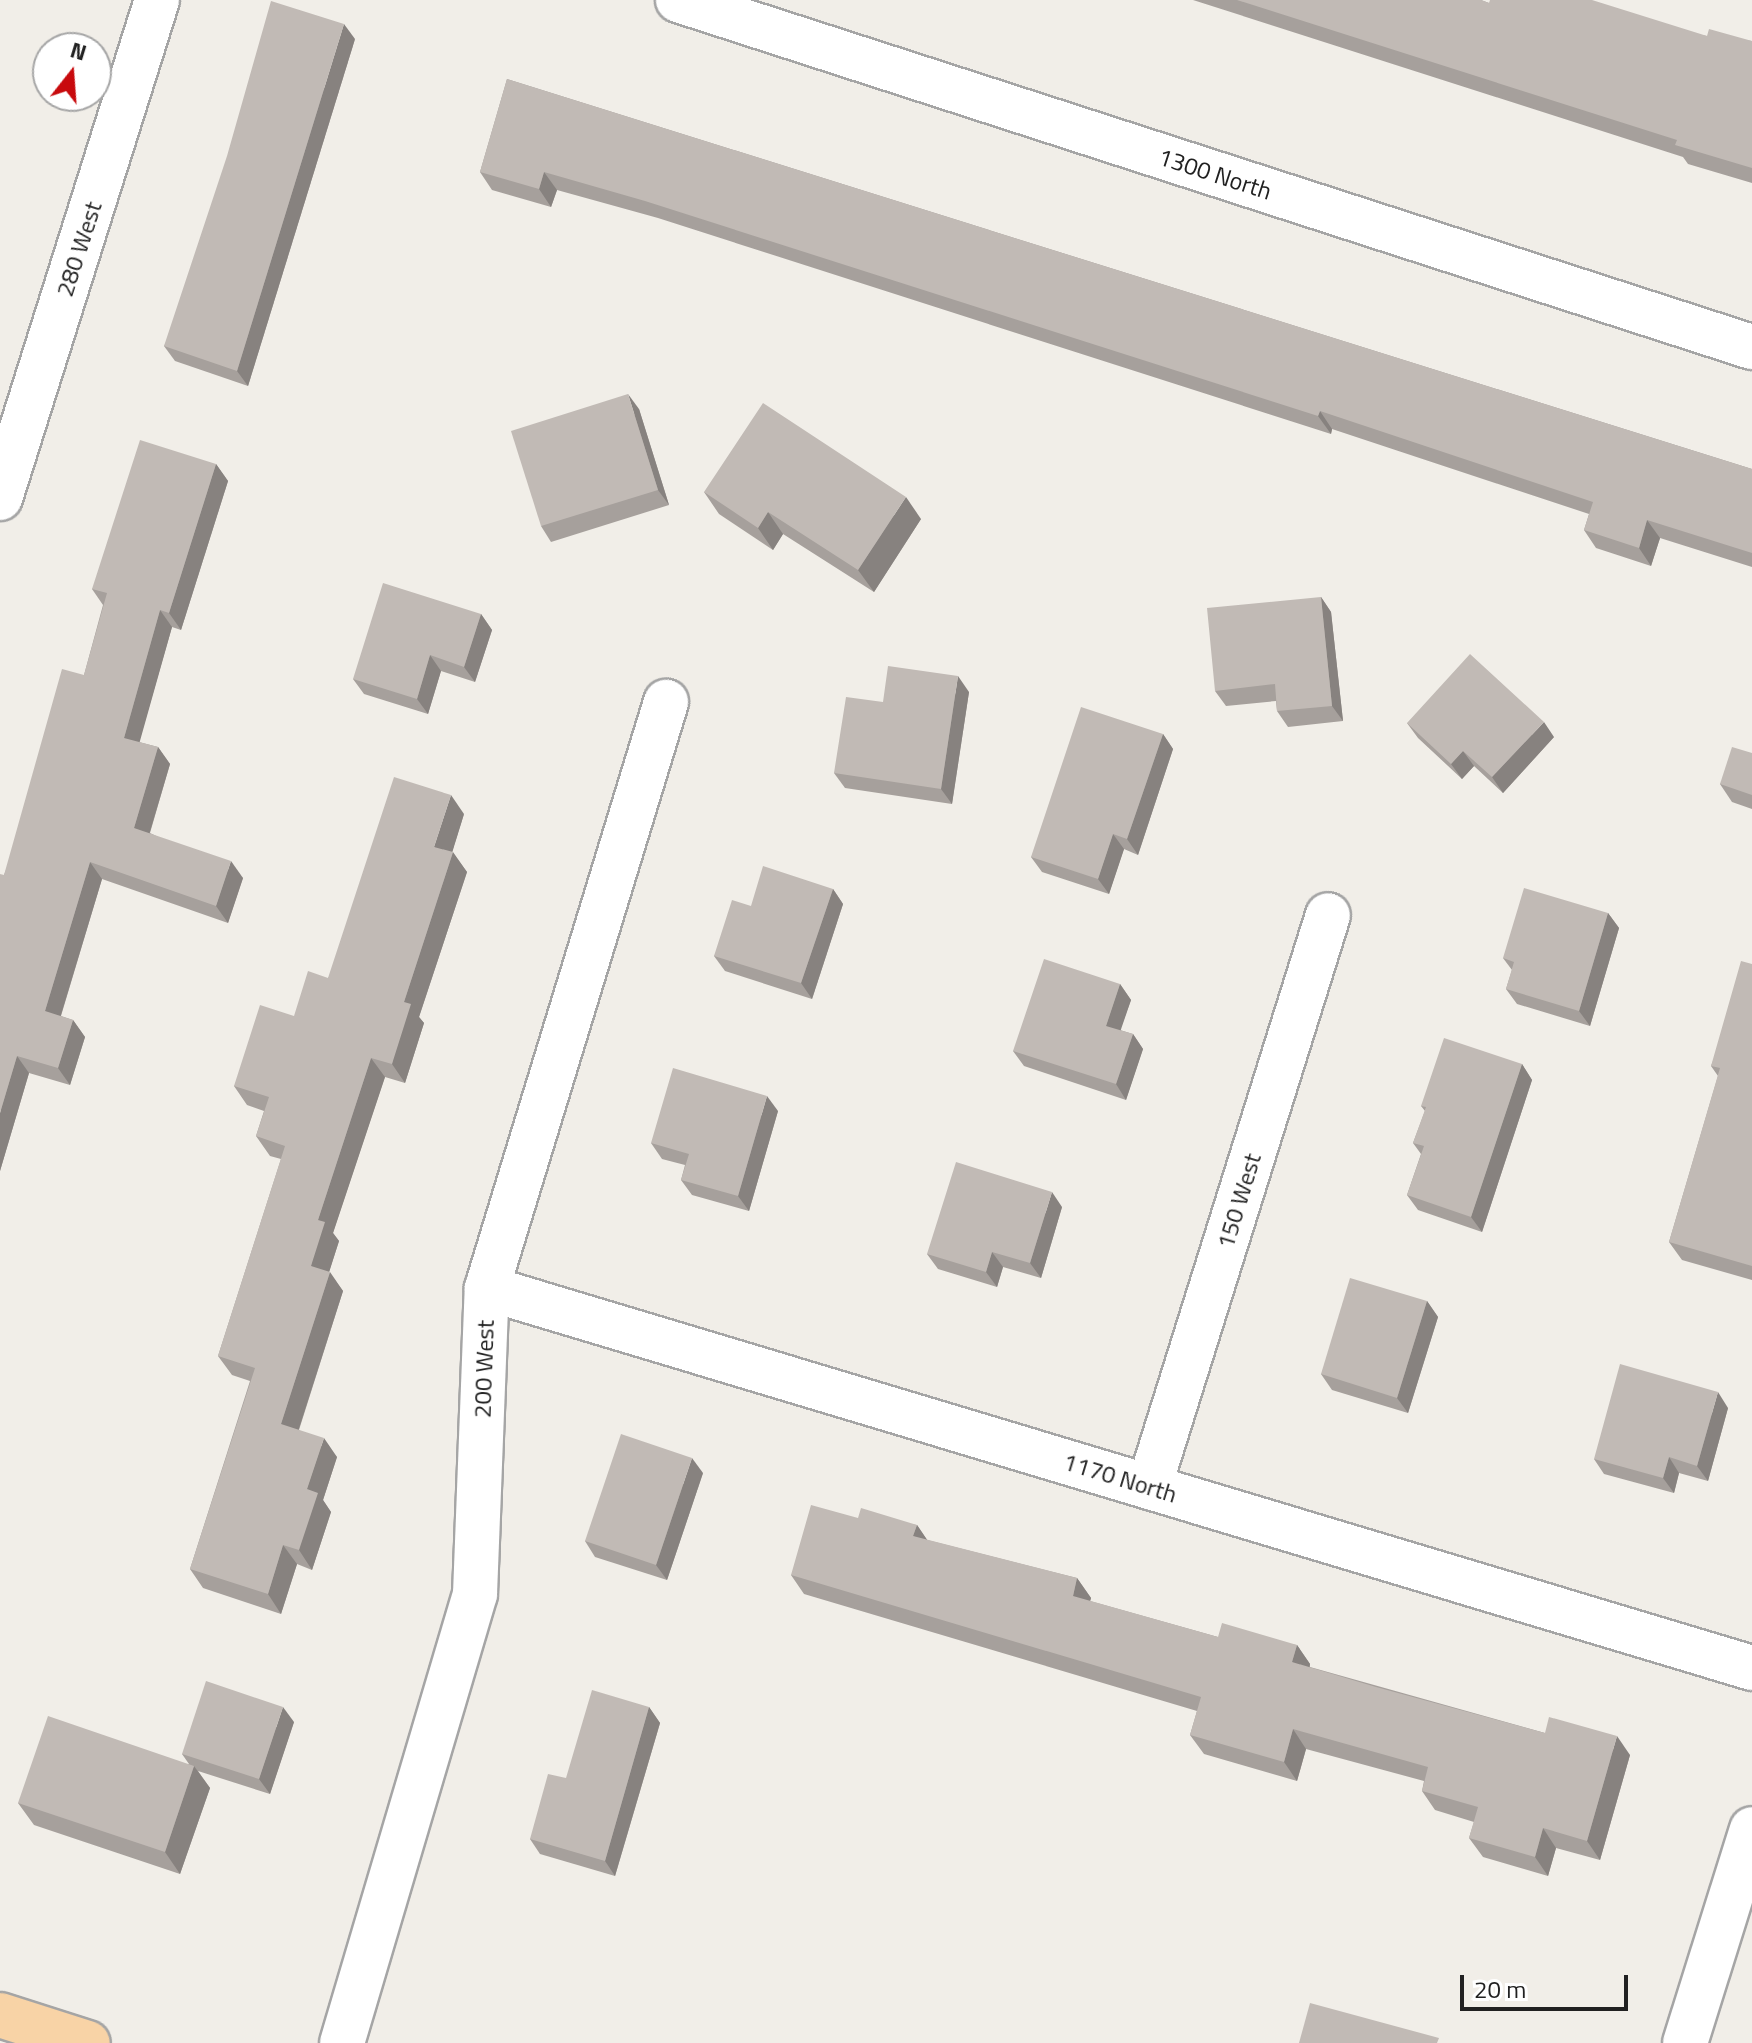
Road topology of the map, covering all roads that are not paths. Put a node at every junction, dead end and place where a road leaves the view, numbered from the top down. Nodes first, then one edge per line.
1 (157, 0) edge
2 (678, 0) edge
3 (1752, 347) edge
4 (0, 498) edge
5 (666, 702) dead end
6 (1328, 915) dead end
7 (487, 1288) junction
8 (1149, 1487) junction
9 (1752, 1668) edge
10 (1752, 1829) edge
11 (0, 2015) edge
12 (88, 2043) edge
13 (342, 2043) edge
14 (1685, 2043) edge

1 - 4 street, 280 West
2 - 3 street, 1300 North
5 - 7 street, 200 West
6 - 8 street, 150 West
7 - 8 street, 1170 North
7 - 13 street, 200 West
8 - 9 street, 1170 North
10 - 14 street
11 - 12 main road

